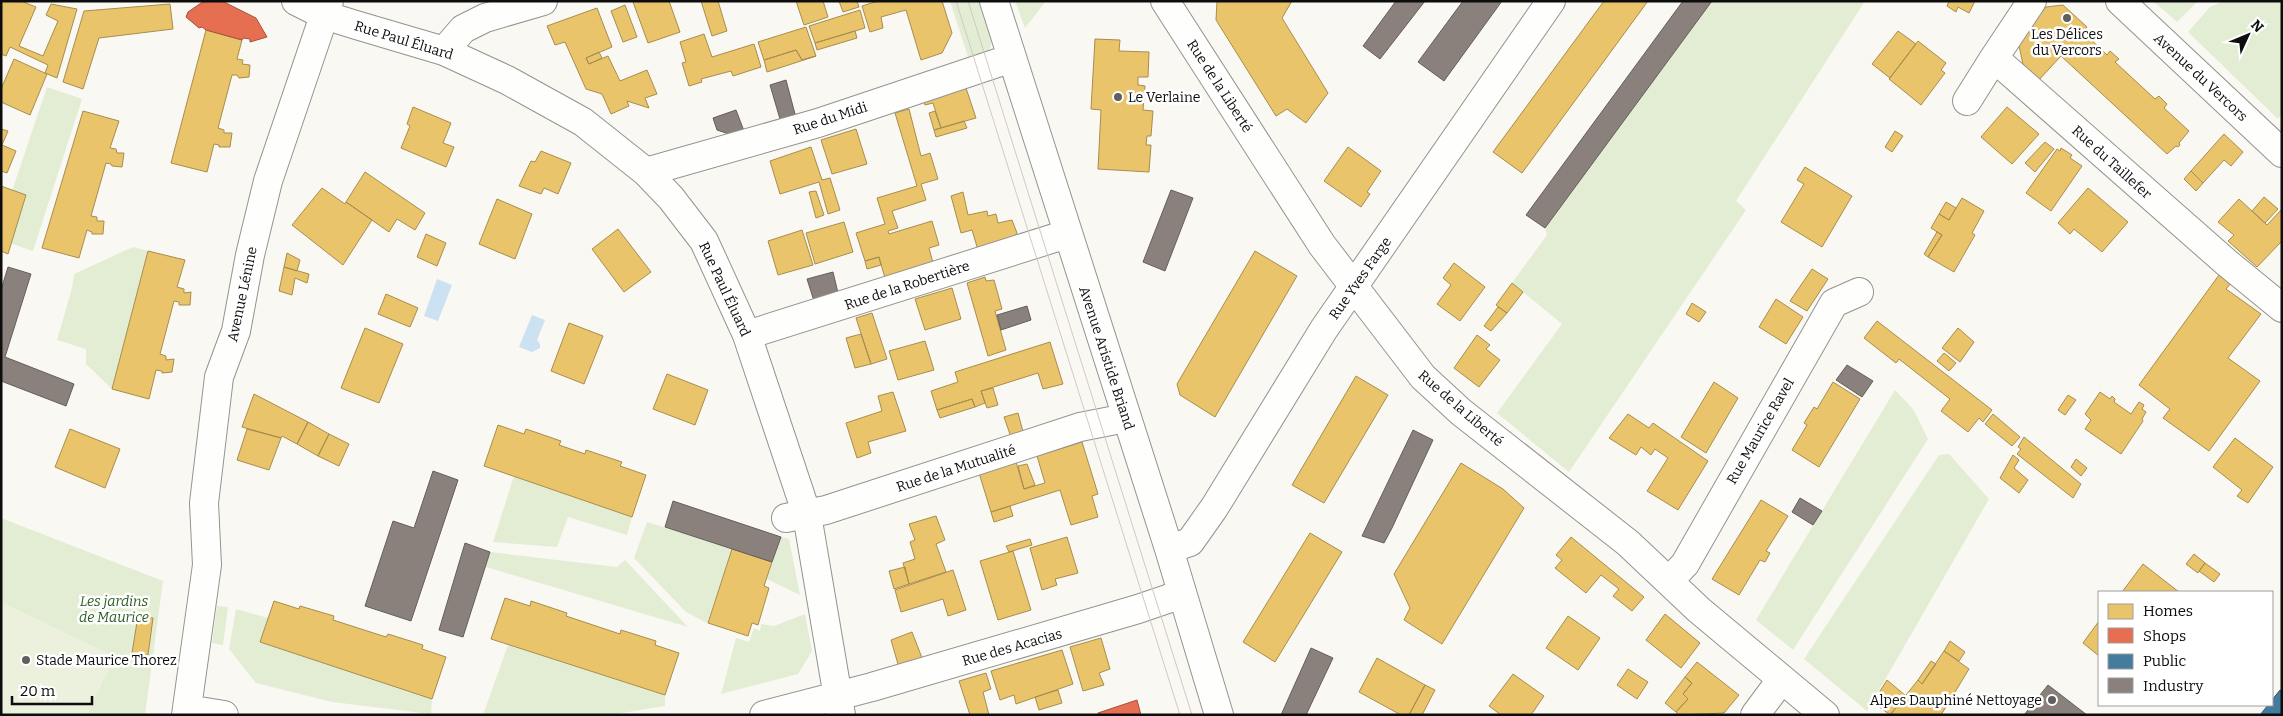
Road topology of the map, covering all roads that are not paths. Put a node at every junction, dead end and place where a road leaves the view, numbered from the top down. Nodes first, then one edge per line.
1 (296, 1) edge
2 (543, 1) edge
3 (994, 1) edge
4 (1552, 1) edge
5 (2032, 1) edge
6 (2120, 1) edge
7 (1170, 3) edge
8 (327, 8) edge
9 (444, 51) junction
10 (1012, 58) junction
11 (1994, 58) junction
12 (1967, 101) dead end
13 (2279, 146) edge
14 (646, 172) junction
15 (1067, 234) junction
16 (1354, 287) junction
17 (1859, 292) dead end
18 (2282, 308) edge
19 (747, 335) junction
20 (1126, 418) junction
21 (796, 517) junction
22 (1169, 548) junction
23 (1669, 581) junction
24 (1182, 594) junction
25 (1781, 680) junction
26 (840, 705) edge
27 (187, 712) edge
28 (224, 715) edge
29 (764, 715) edge
30 (1219, 715) edge
31 (1755, 715) edge
32 (1825, 715) edge

1 - 8 street, Rue Paul Éluard
2 - 9 street
3 - 10 street, Avenue Aristide Briand
4 - 16 street, Rue Yves Farge
5 - 11 street
6 - 13 street, Avenue du Vercors
7 - 16 street, Rue de la Liberté
8 - 9 street, Rue Paul Éluard
8 - 27 street, Avenue Lénine
9 - 14 street, Rue Paul Éluard
10 - 14 street, Rue du Midi
10 - 15 street, Avenue Aristide Briand
11 - 12 street
11 - 18 street, Rue du Taillefer
14 - 19 street, Rue Paul Éluard
15 - 19 street, Rue de la Robertière
15 - 20 street, Avenue Aristide Briand
16 - 22 street, Rue Yves Farge
16 - 23 street, Rue de la Liberté
17 - 23 street, Rue Maurice Ravel
19 - 21 street, Rue Paul Éluard
20 - 21 street, Rue de la Mutualité
20 - 22 street, Avenue Aristide Briand
21 - 26 street, Rue Paul Éluard
22 - 24 street, Avenue Aristide Briand
23 - 25 street, Rue de la Liberté
24 - 26 street, Rue des Acacias
24 - 30 street, Avenue Aristide Briand
25 - 31 street
25 - 32 street, Rue de la Liberté
26 - 29 street, Rue des Acacias
27 - 28 street

